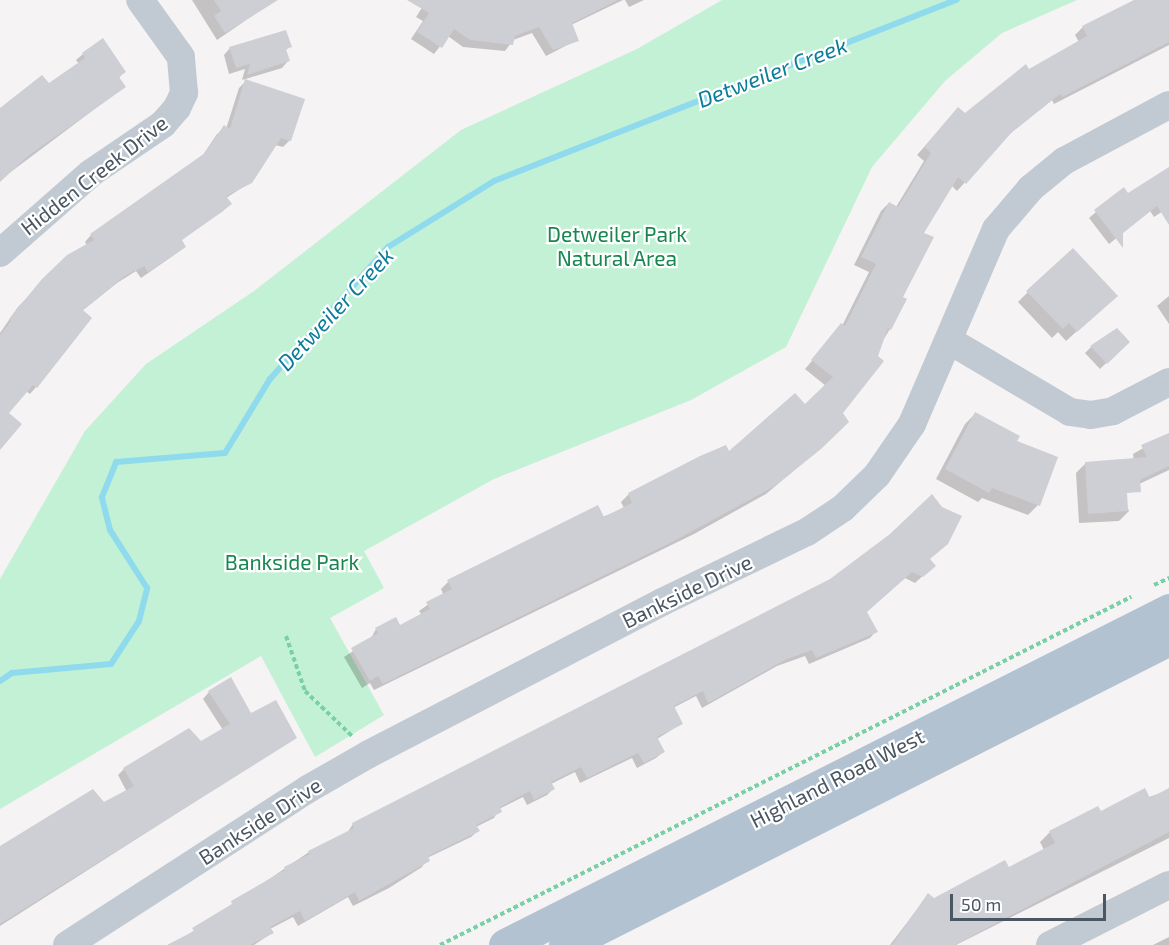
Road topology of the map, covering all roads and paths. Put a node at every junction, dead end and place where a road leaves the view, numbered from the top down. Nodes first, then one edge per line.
1 (140, 0) edge
2 (1169, 105) edge
3 (0, 253) edge
4 (950, 341) junction
5 (1169, 382) edge
6 (1169, 578) edge
7 (1137, 594) dead end
8 (1158, 599) edge
9 (286, 636) dead end
10 (1169, 639) edge
11 (369, 754) junction
12 (1169, 885) edge
13 (68, 945) edge
14 (440, 945) edge
15 (506, 945) edge
16 (565, 945) edge
17 (1050, 945) edge

1 - 3 street, Hidden Creek Drive
2 - 4 street, Bankside Drive
4 - 5 street
4 - 11 street, Bankside Drive
6 - 8 path
7 - 14 path
8 - 15 main road, Highland Road West
9 - 11 path
10 - 16 main road, Highland Road West
11 - 13 street, Bankside Drive
12 - 17 street

